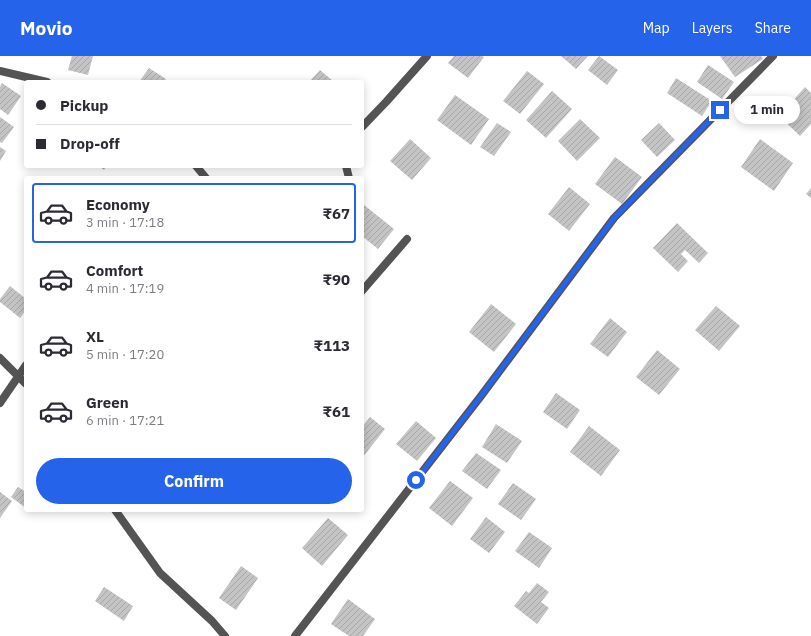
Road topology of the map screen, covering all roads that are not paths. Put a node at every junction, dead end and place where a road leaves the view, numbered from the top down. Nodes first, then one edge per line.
1 (427, 56) edge
2 (773, 56) edge
3 (0, 72) edge
4 (38, 80) edge
5 (364, 125) edge
6 (198, 168) edge
7 (204, 176) edge
8 (407, 239) dead end
9 (364, 289) edge
10 (0, 358) edge
11 (24, 368) edge
12 (18, 376) junction
13 (24, 382) edge
14 (0, 403) edge
15 (117, 512) edge
16 (225, 636) edge
17 (295, 636) edge

1 - 5 street
2 - 17 street
3 - 4 street
6 - 7 street
8 - 9 street
10 - 12 street
11 - 12 street
12 - 13 street
12 - 14 street
15 - 16 street

